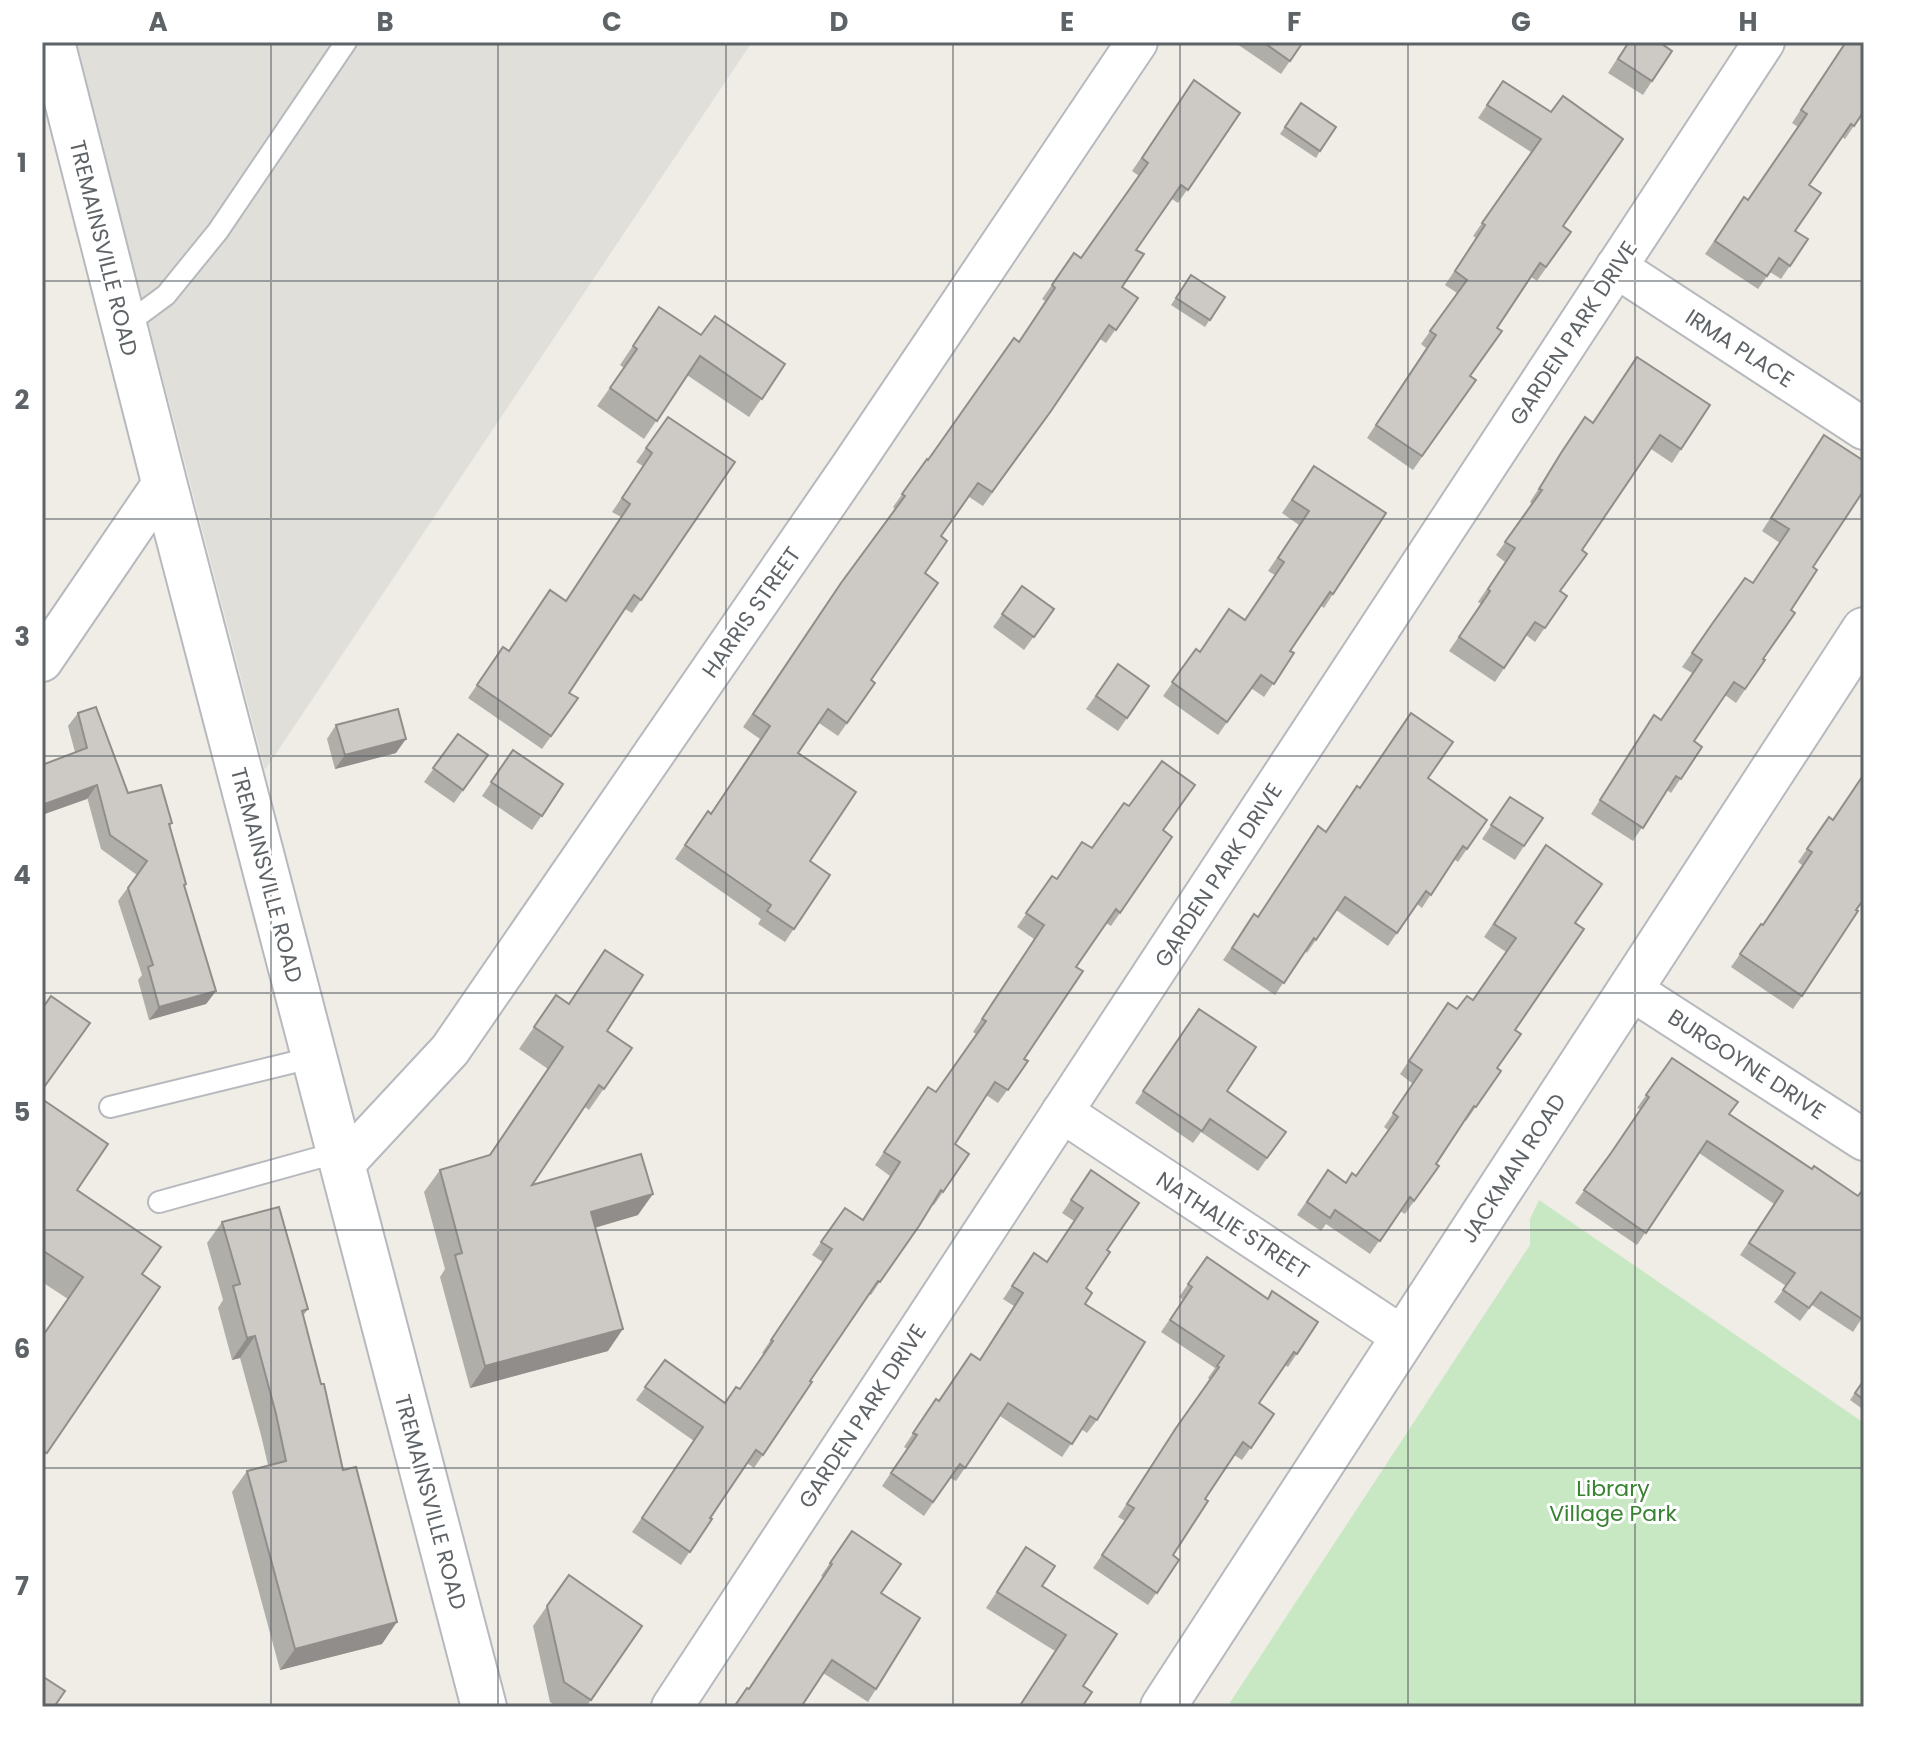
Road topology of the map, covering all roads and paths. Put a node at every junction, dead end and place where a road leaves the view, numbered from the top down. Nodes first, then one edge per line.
1 (52, 42) edge
2 (346, 42) edge
3 (1137, 42) edge
4 (1764, 42) edge
5 (57, 107) edge
6 (1616, 267) junction
7 (124, 326) junction
8 (1864, 429) edge
9 (164, 482) junction
10 (1864, 630) edge
11 (42, 661) edge
12 (1630, 989) junction
13 (315, 1057) junction
14 (110, 1107) dead end
15 (1062, 1112) junction
16 (1864, 1140) edge
17 (341, 1158) junction
18 (159, 1202) dead end
19 (1403, 1337) junction
20 (484, 1707) edge
21 (672, 1707) edge
22 (1163, 1707) edge

1 - 5 street, TREMAINSVILLE ROAD
2 - 7 lane
3 - 17 street, HARRIS STREET
4 - 6 street, GARDEN PARK DRIVE
5 - 7 street, TREMAINSVILLE ROAD
6 - 8 street, IRMA PLACE
6 - 15 street, GARDEN PARK DRIVE
7 - 9 street, TREMAINSVILLE ROAD
9 - 11 street
9 - 13 street, TREMAINSVILLE ROAD
10 - 12 street, JACKMAN ROAD
12 - 16 street, BURGOYNE DRIVE
12 - 19 street, JACKMAN ROAD
13 - 14 lane
13 - 17 street, TREMAINSVILLE ROAD
15 - 19 street, NATHALIE STREET
15 - 21 street, GARDEN PARK DRIVE
17 - 18 lane
17 - 20 street, TREMAINSVILLE ROAD
19 - 22 street, JACKMAN ROAD

